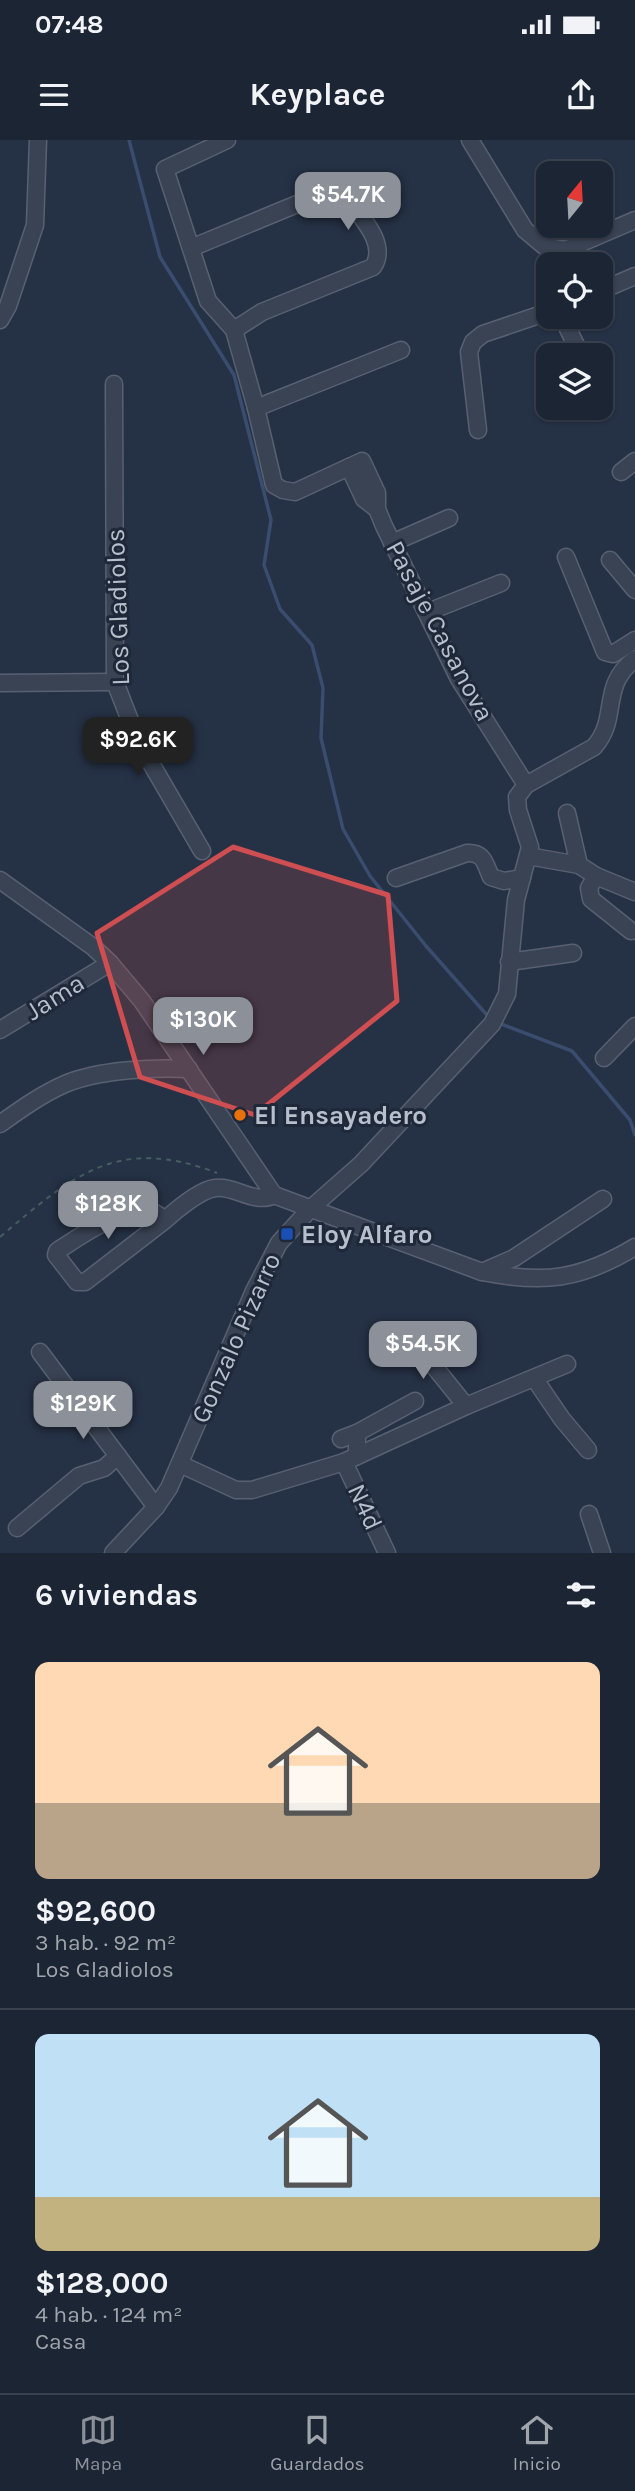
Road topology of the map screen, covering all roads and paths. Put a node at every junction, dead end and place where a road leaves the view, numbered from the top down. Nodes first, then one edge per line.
1 (38, 140) edge
2 (228, 140) edge
3 (470, 140) edge
4 (635, 220) edge
5 (191, 247) junction
6 (635, 276) edge
7 (613, 285) edge
8 (536, 316) edge
9 (0, 320) edge
10 (234, 330) junction
11 (401, 350) dead end
12 (114, 384) dead end
13 (256, 408) junction
14 (478, 430) dead end
15 (635, 461) edge
16 (621, 472) dead end
17 (449, 518) dead end
18 (392, 543) junction
19 (566, 557) dead end
20 (610, 560) dead end
21 (501, 583) dead end
22 (635, 590) edge
23 (428, 612) junction
24 (635, 640) edge
25 (635, 659) edge
26 (115, 682) junction
27 (0, 683) edge
28 (526, 785) junction
29 (567, 813) dead end
30 (202, 851) dead end
31 (528, 856) junction
32 (579, 865) junction
33 (596, 876) junction
34 (396, 878) dead end
35 (522, 878) junction
36 (0, 880) edge
37 (635, 892) edge
38 (631, 931) dead end
39 (573, 953) dead end
40 (509, 962) junction
41 (110, 963) junction
42 (635, 1026) edge
43 (0, 1030) edge
44 (604, 1058) dead end
45 (189, 1069) junction
46 (0, 1124) edge
47 (225, 1176) dead end
48 (274, 1195) junction
49 (603, 1199) dead end
50 (310, 1209) junction
51 (164, 1221) junction
52 (0, 1237) edge
53 (635, 1247) edge
54 (482, 1272) junction
55 (408, 1334) dead end
56 (40, 1352) dead end
57 (567, 1364) dead end
58 (534, 1378) junction
59 (415, 1401) dead end
60 (466, 1406) junction
61 (357, 1433) junction
62 (341, 1439) dead end
63 (589, 1450) dead end
64 (118, 1456) junction
65 (350, 1459) junction
66 (180, 1464) junction
67 (156, 1507) junction
68 (589, 1514) dead end
69 (17, 1528) dead end
70 (113, 1553) edge
71 (387, 1553) edge
72 (602, 1553) edge

1 - 9 street
2 - 5 street
3 - 4 street
5 - 10 street
5 - 10 street
6 - 7 street
8 - 14 street
10 - 13 street
11 - 13 street
12 - 26 street, Los Gladiolos
13 - 18 street, Pasaje Casanova
15 - 16 street
17 - 18 street
18 - 23 street, Pasaje Casanova
19 - 24 street
20 - 22 street
21 - 23 street
23 - 28 street, Pasaje Casanova
25 - 28 street
26 - 27 street
26 - 30 street, Los Gladiolos
28 - 31 street, Gonzalo Pizarro
29 - 32 street
31 - 32 street
31 - 35 street, Gonzalo Pizarro
32 - 33 street
33 - 37 street
33 - 38 street
34 - 35 street
35 - 40 street, Gonzalo Pizarro
36 - 41 street
39 - 40 street
40 - 50 street, Gonzalo Pizarro
41 - 43 street, Jama
41 - 45 street
42 - 44 street
45 - 46 street
45 - 48 street
47 - 52 path
48 - 50 street
48 - 51 street
49 - 54 street
50 - 54 street
50 - 66 street, Gonzalo Pizarro
51 - 51 street
53 - 54 street
55 - 60 street
56 - 64 street
57 - 58 street
58 - 60 street
58 - 63 street
59 - 61 street
60 - 65 street
61 - 62 street
61 - 65 street
64 - 67 street
64 - 69 street
65 - 66 street
65 - 71 street, N4d
66 - 67 street, Gonzalo Pizarro
67 - 70 street, Gonzalo Pizarro
68 - 72 street

